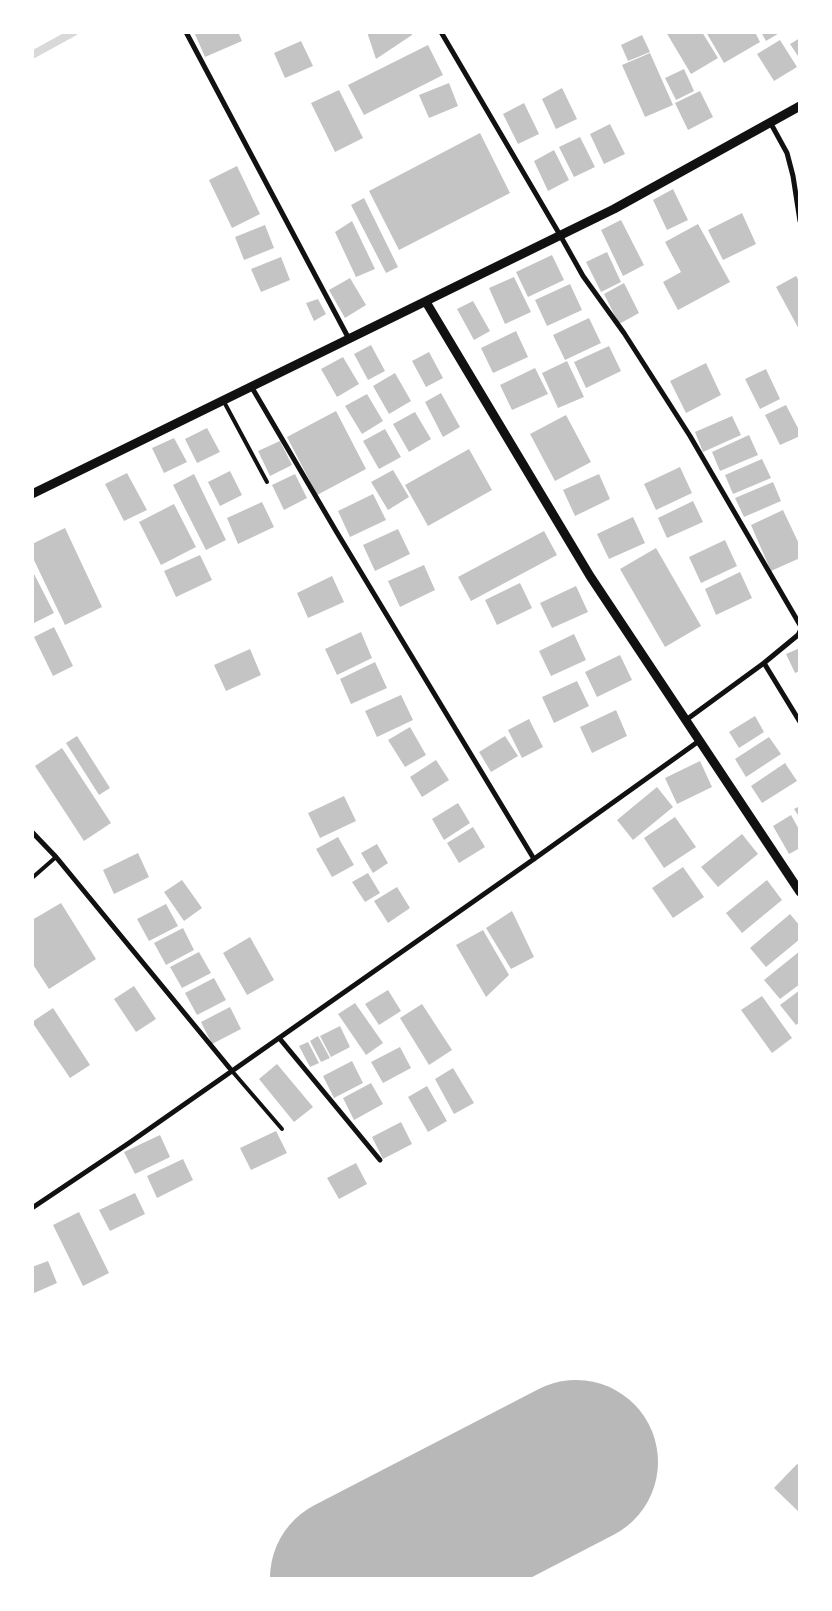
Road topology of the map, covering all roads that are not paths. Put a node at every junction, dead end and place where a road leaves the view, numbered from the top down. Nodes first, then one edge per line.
1 (186, 32) edge
2 (441, 32) edge
3 (800, 106) edge
4 (770, 122) junction
5 (800, 222) edge
6 (560, 235) junction
7 (426, 302) junction
8 (349, 340) junction
9 (251, 386) junction
10 (223, 400) junction
11 (267, 482) dead end
12 (32, 494) edge
13 (800, 625) edge
14 (800, 631) edge
15 (764, 663) junction
16 (685, 721) junction
17 (800, 722) edge
18 (699, 741) junction
19 (32, 832) edge
20 (56, 857) junction
21 (534, 859) junction
22 (32, 878) edge
23 (800, 892) edge
24 (280, 1039) junction
25 (232, 1071) junction
26 (282, 1129) dead end
27 (380, 1160) dead end
28 (32, 1208) edge

1 - 8 street
2 - 6 street
3 - 4 street
4 - 5 street
4 - 6 street
6 - 7 street
6 - 13 street
7 - 8 street
7 - 16 street
8 - 9 street
9 - 10 street
9 - 21 street
10 - 11 lane
10 - 12 street
14 - 15 street
15 - 16 street
15 - 17 street
16 - 18 street
18 - 21 street
18 - 23 street
19 - 20 street
20 - 22 lane
20 - 25 street
21 - 24 street
24 - 25 street
24 - 27 street
25 - 26 lane
25 - 28 street

